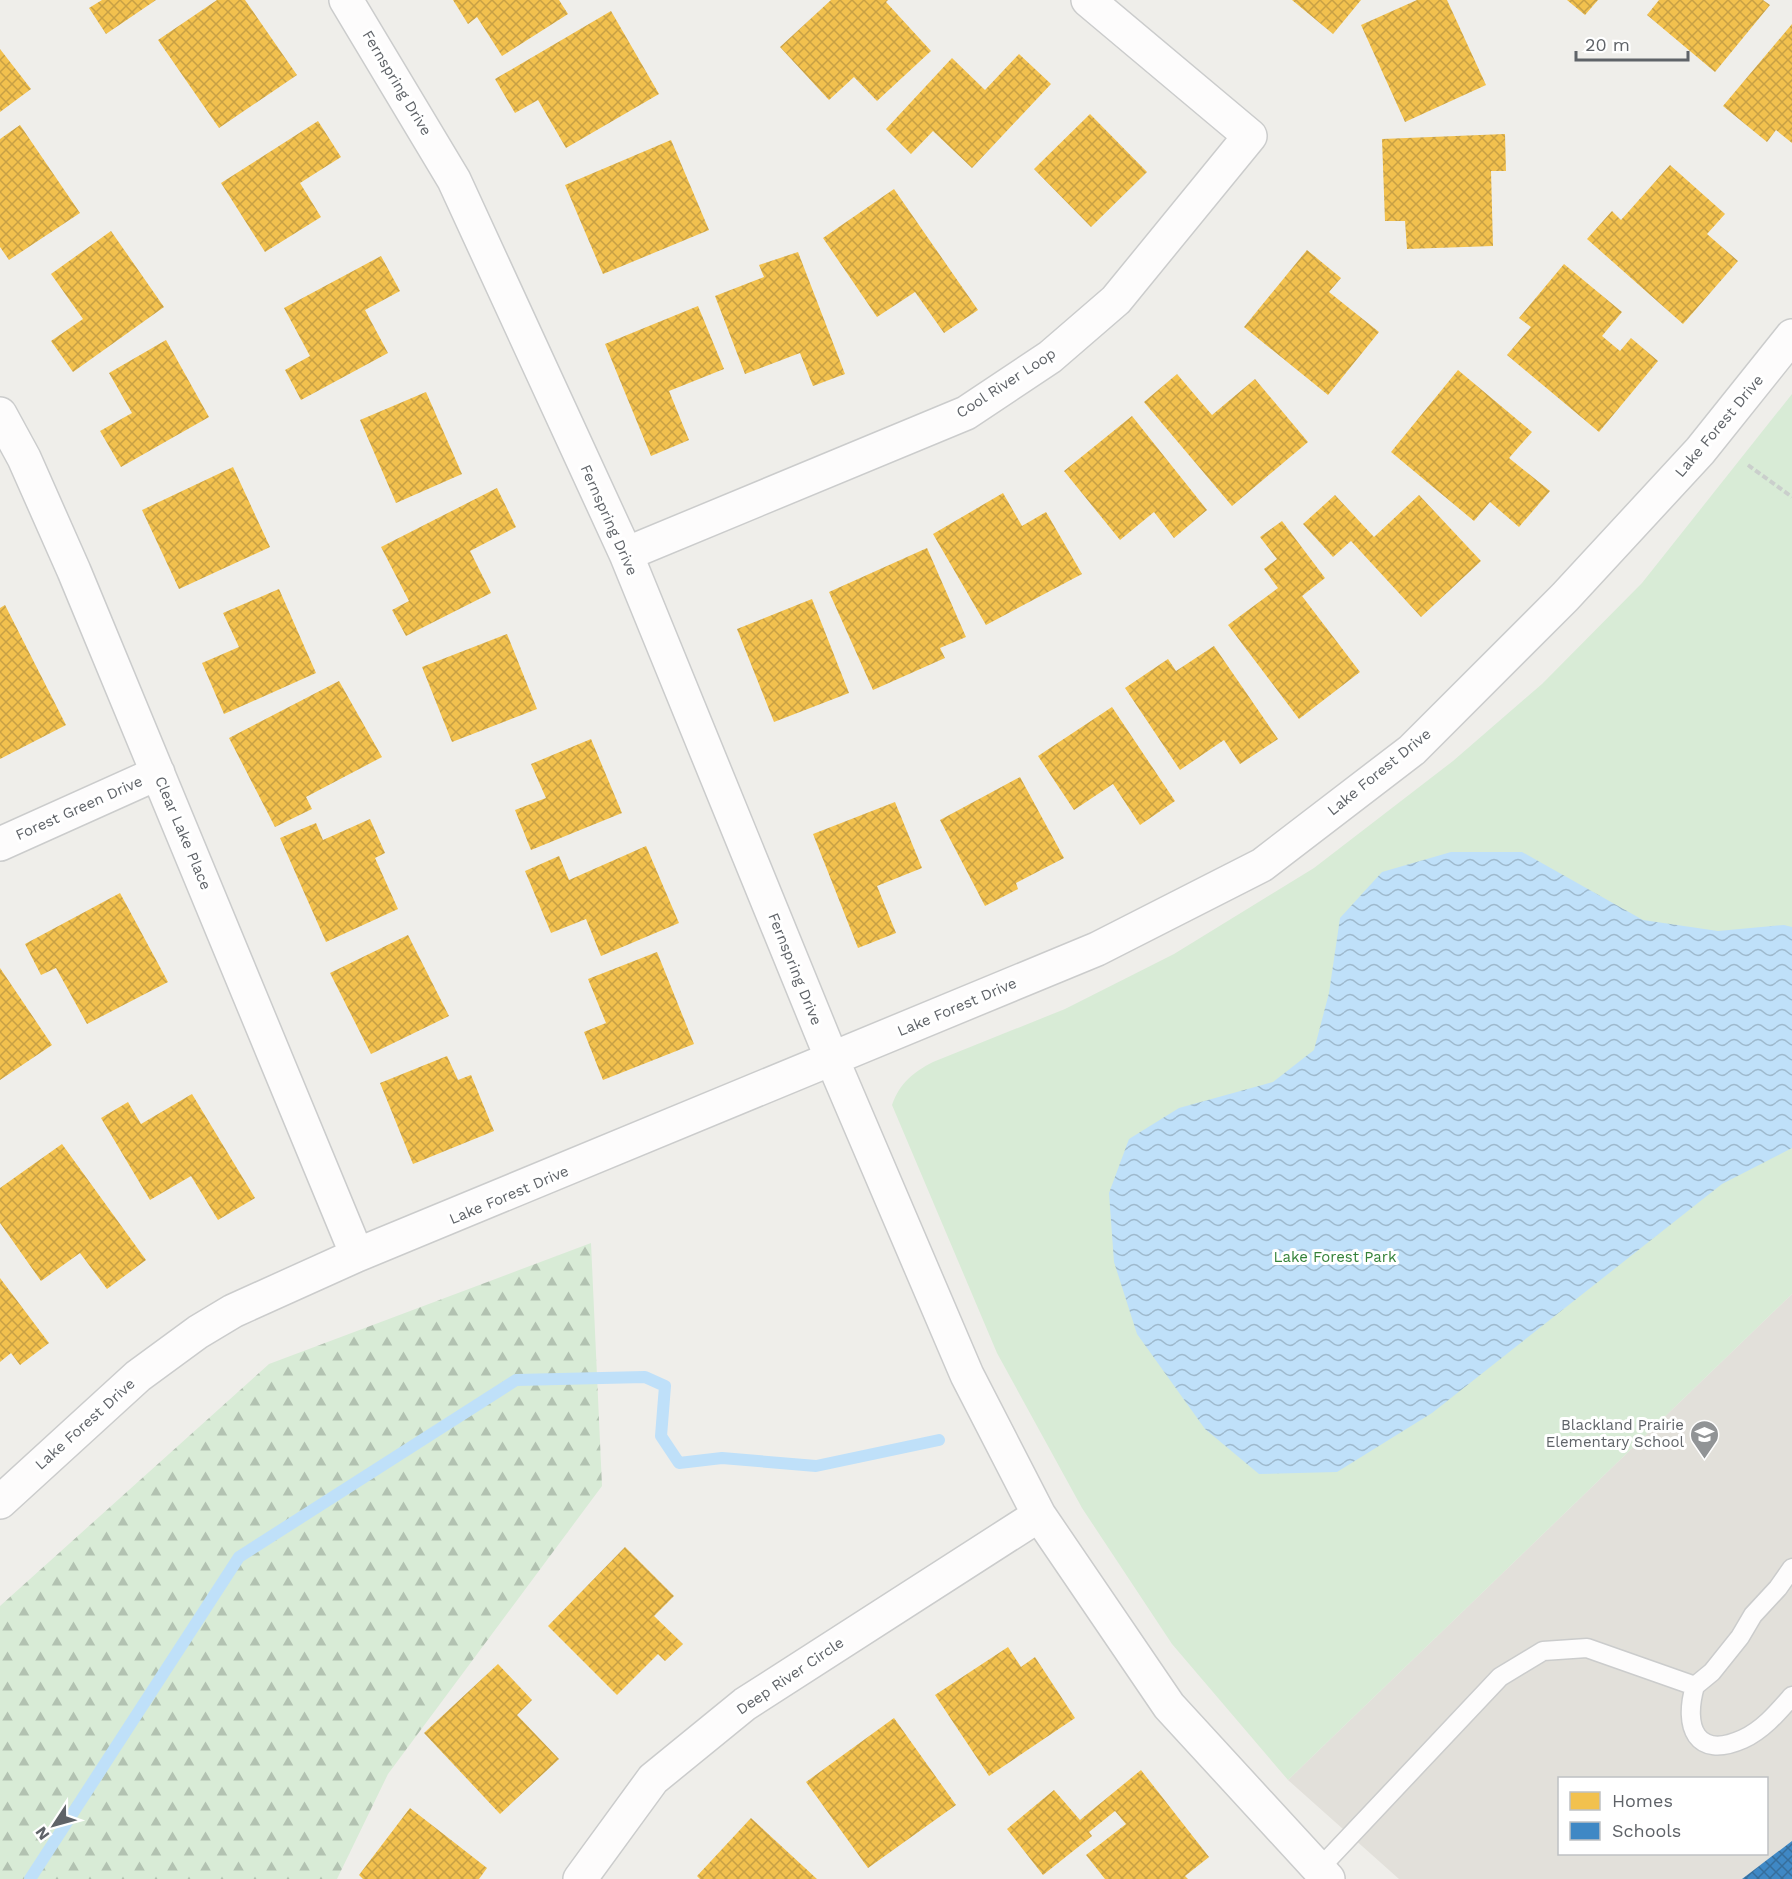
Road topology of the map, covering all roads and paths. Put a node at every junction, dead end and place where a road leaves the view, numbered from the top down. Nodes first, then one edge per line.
1 (346, 0) edge
2 (1088, 0) edge
3 (1792, 336) edge
4 (0, 414) edge
5 (1748, 465) dead end
6 (1792, 497) edge
7 (626, 554) junction
8 (158, 773) junction
9 (0, 844) edge
10 (832, 1059) junction
11 (357, 1256) junction
12 (0, 1502) edge
13 (1039, 1515) junction
14 (1792, 1568) edge
15 (1695, 1686) junction
16 (1792, 1696) edge
17 (1318, 1876) edge
18 (580, 1879) edge

1 - 7 street, Fernspring Drive
2 - 7 street, Cool River Loop
3 - 10 street, Lake Forest Drive
4 - 8 street, Clear Lake Place
5 - 6 path
7 - 10 street, Fernspring Drive
8 - 9 street, Forest Green Drive
8 - 11 street, Clear Lake Place
10 - 11 street, Lake Forest Drive
10 - 13 street, Fernspring Drive
11 - 12 street, Lake Forest Drive
13 - 17 street, Fernspring Drive
13 - 18 street, Deep River Circle
14 - 15 lane
15 - 16 lane
15 - 17 lane

